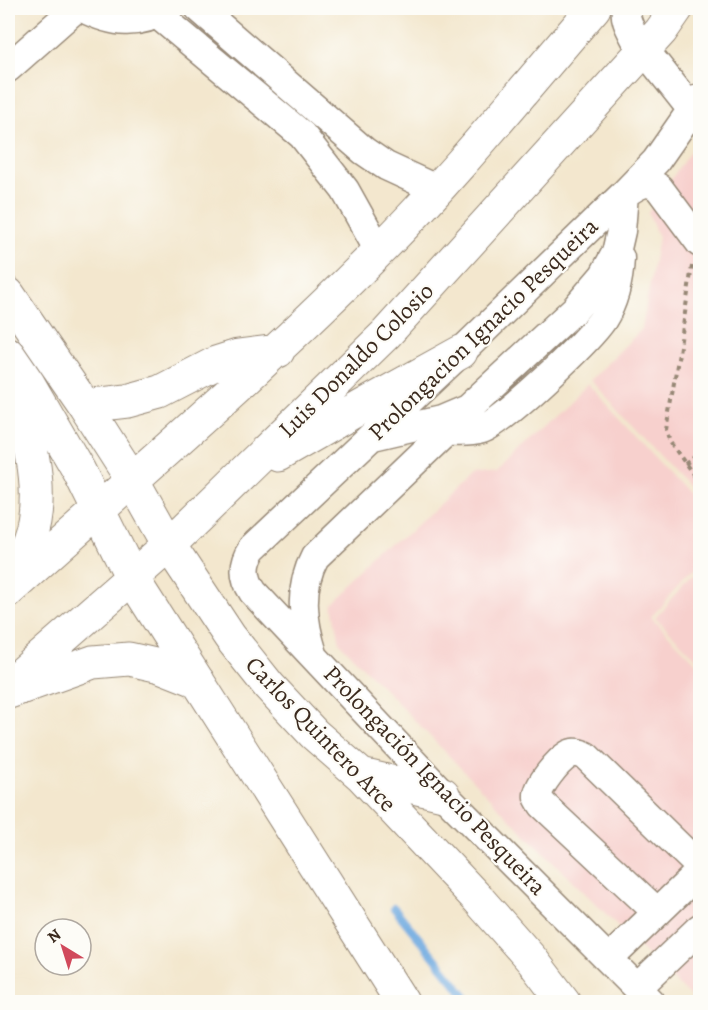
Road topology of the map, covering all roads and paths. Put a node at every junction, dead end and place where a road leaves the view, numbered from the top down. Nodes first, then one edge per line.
1 (76, 8) edge
2 (83, 8) edge
3 (199, 8) edge
4 (594, 8) edge
5 (626, 8) edge
6 (677, 8) edge
7 (163, 11) edge
8 (644, 50) junction
9 (8, 68) edge
10 (698, 109) edge
11 (323, 115) junction
12 (302, 135) junction
13 (438, 190) junction
14 (624, 194) junction
15 (621, 231) junction
16 (379, 251) junction
17 (696, 253) edge
18 (8, 294) edge
19 (278, 351) junction
20 (461, 352) junction
21 (8, 354) edge
22 (8, 371) edge
23 (85, 406) junction
24 (467, 409) junction
25 (15, 426) edge
26 (407, 428) junction
27 (447, 432) junction
28 (370, 437) junction
29 (700, 453) edge
30 (685, 464) junction
31 (133, 481) junction
32 (230, 483) junction
33 (700, 484) edge
34 (98, 510) junction
35 (169, 545) junction
36 (253, 548) joint
37 (8, 576) edge
38 (132, 578) junction
39 (8, 591) edge
40 (313, 654) junction
41 (198, 681) junction
42 (8, 686) edge
43 (8, 693) edge
44 (361, 775) junction
45 (443, 794) junction
46 (657, 912) junction
47 (696, 942) edge
48 (609, 959) junction
49 (644, 995) edge
50 (402, 1002) edge
51 (564, 1002) edge

1 - 9 street
2 - 7 street
3 - 11 street
4 - 13 main road
5 - 8 street
6 - 8 main road, Luis Donaldo Colosio
7 - 12 street
8 - 10 street
8 - 32 main road, Luis Donaldo Colosio
10 - 14 street, Prolongacion Ignacio Pesqueira
11 - 12 street
11 - 13 street
12 - 16 street
13 - 16 main road
14 - 15 street
14 - 17 street
14 - 20 street, Prolongacion Ignacio Pesqueira
15 - 24 street
15 - 27 street
16 - 19 main road
17 - 30 path
18 - 23 main road, Carlos Quintero Arce
19 - 23 main road
19 - 31 main road
20 - 28 street, Prolongacion Ignacio Pesqueira
20 - 32 main road
21 - 34 main road
22 - 25 main road
23 - 31 main road, Carlos Quintero Arce
24 - 26 street
24 - 27 street
25 - 37 main road
26 - 27 street
26 - 28 street
27 - 40 street
28 - 36 street, Prolongacion Ignacio Pesqueira
29 - 30 path
30 - 33 path
31 - 34 main road
31 - 35 main road, Carlos Quintero Arce
32 - 35 main road, Luis Donaldo Colosio
34 - 38 main road
34 - 39 main road
35 - 38 main road, Luis Donaldo Colosio
35 - 44 main road, Carlos Quintero Arce
36 - 40 street, Prolongación Ignacio Pesqueira
38 - 41 main road
38 - 42 main road, Luis Donaldo Colosio
40 - 45 street, Prolongación Ignacio Pesqueira
41 - 43 main road
41 - 50 main road
44 - 45 main road
44 - 51 main road, Carlos Quintero Arce
45 - 48 street, Prolongación Ignacio Pesqueira
46 - 46 street
46 - 48 street
47 - 49 street
48 - 49 street, Prolongación Ignacio Pesqueira

